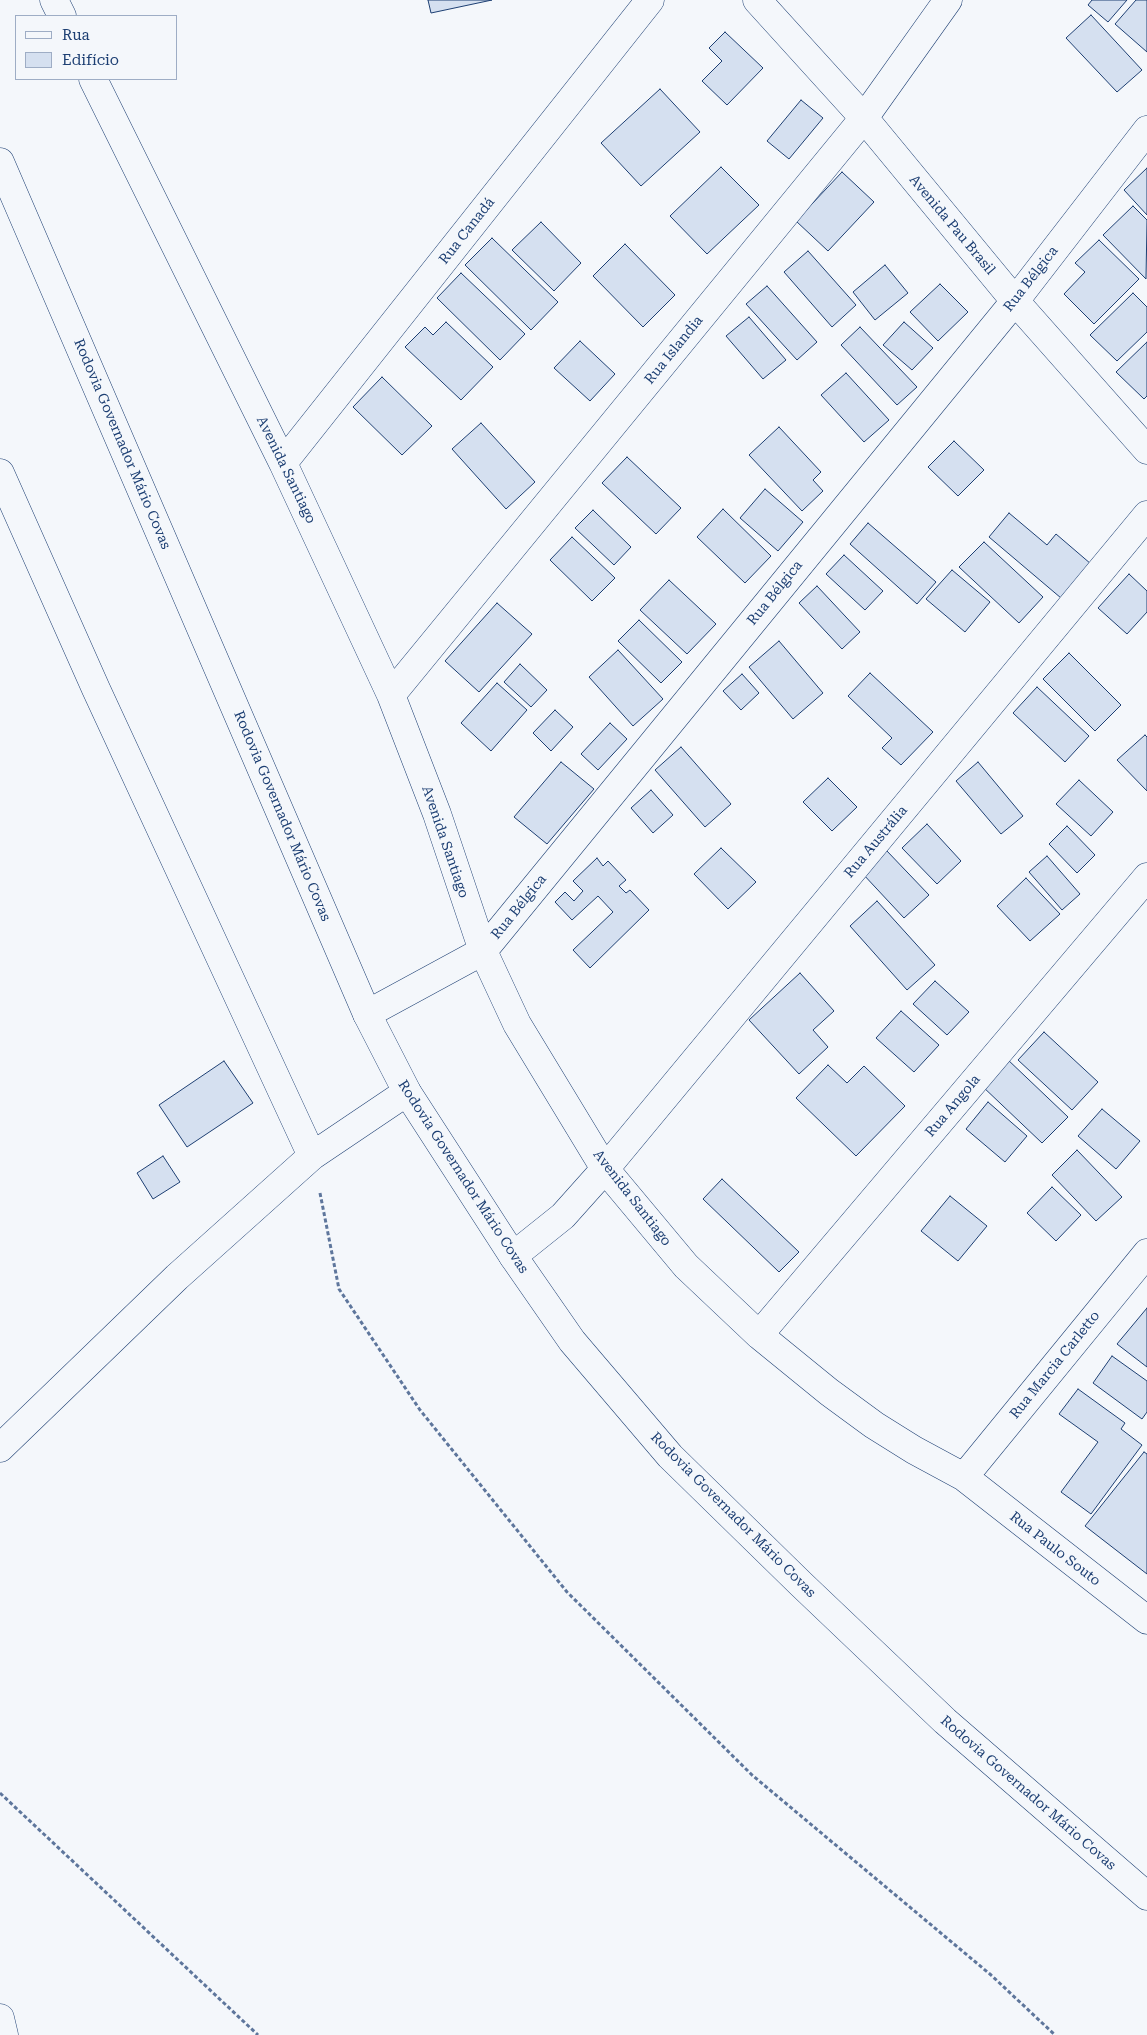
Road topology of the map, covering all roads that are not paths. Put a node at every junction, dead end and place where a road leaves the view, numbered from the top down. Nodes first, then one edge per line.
1 (54, 0) edge
2 (650, 0) edge
3 (757, 0) edge
4 (948, 0) edge
5 (62, 15) edge
6 (92, 80) edge
7 (864, 118) junction
8 (1147, 130) edge
9 (0, 162) edge
10 (1015, 301) junction
11 (1147, 450) edge
12 (284, 463) junction
13 (0, 473) edge
14 (1147, 515) edge
15 (391, 694) junction
16 (1147, 877) edge
17 (483, 951) junction
18 (367, 1014) junction
19 (407, 1092) junction
20 (312, 1156) junction
21 (605, 1169) junction
22 (1147, 1253) edge
23 (513, 1256) junction
24 (759, 1336) junction
25 (0, 1448) edge
26 (964, 1477) junction
27 (1147, 1620) edge
28 (1147, 1896) edge
29 (0, 2018) edge
30 (4, 2035) edge

1 - 5 main road
2 - 12 main road, Rua Canadá
3 - 7 main road, Avenida Pau Brasil
4 - 7 main road, Rua Islandia
6 - 12 main road, Avenida Santiago
7 - 10 main road, Avenida Pau Brasil
7 - 15 main road, Rua Islandia
8 - 10 main road, Rua Bélgica
9 - 18 main road, Rodovia Governador Mário Covas
10 - 11 main road, Avenida Pau Brasil
10 - 17 main road, Rua Bélgica
12 - 15 main road, Avenida Santiago
13 - 20 main road
14 - 21 main road, Rua Austrália
15 - 17 main road, Avenida Santiago
16 - 24 main road, Rua Angola
17 - 18 main road, Rua Bélgica
17 - 21 main road, Avenida Santiago
18 - 19 main road, Rodovia Governador Mário Covas
19 - 20 main road
19 - 23 main road, Rodovia Governador Mário Covas
20 - 25 main road
21 - 23 main road, Rua Austrália
21 - 24 main road, Avenida Santiago
22 - 26 main road, Rua Marcia Carletto
23 - 28 main road, Rodovia Governador Mário Covas
24 - 26 main road, Avenida Santiago
26 - 27 main road, Rua Paulo Souto
29 - 30 main road

